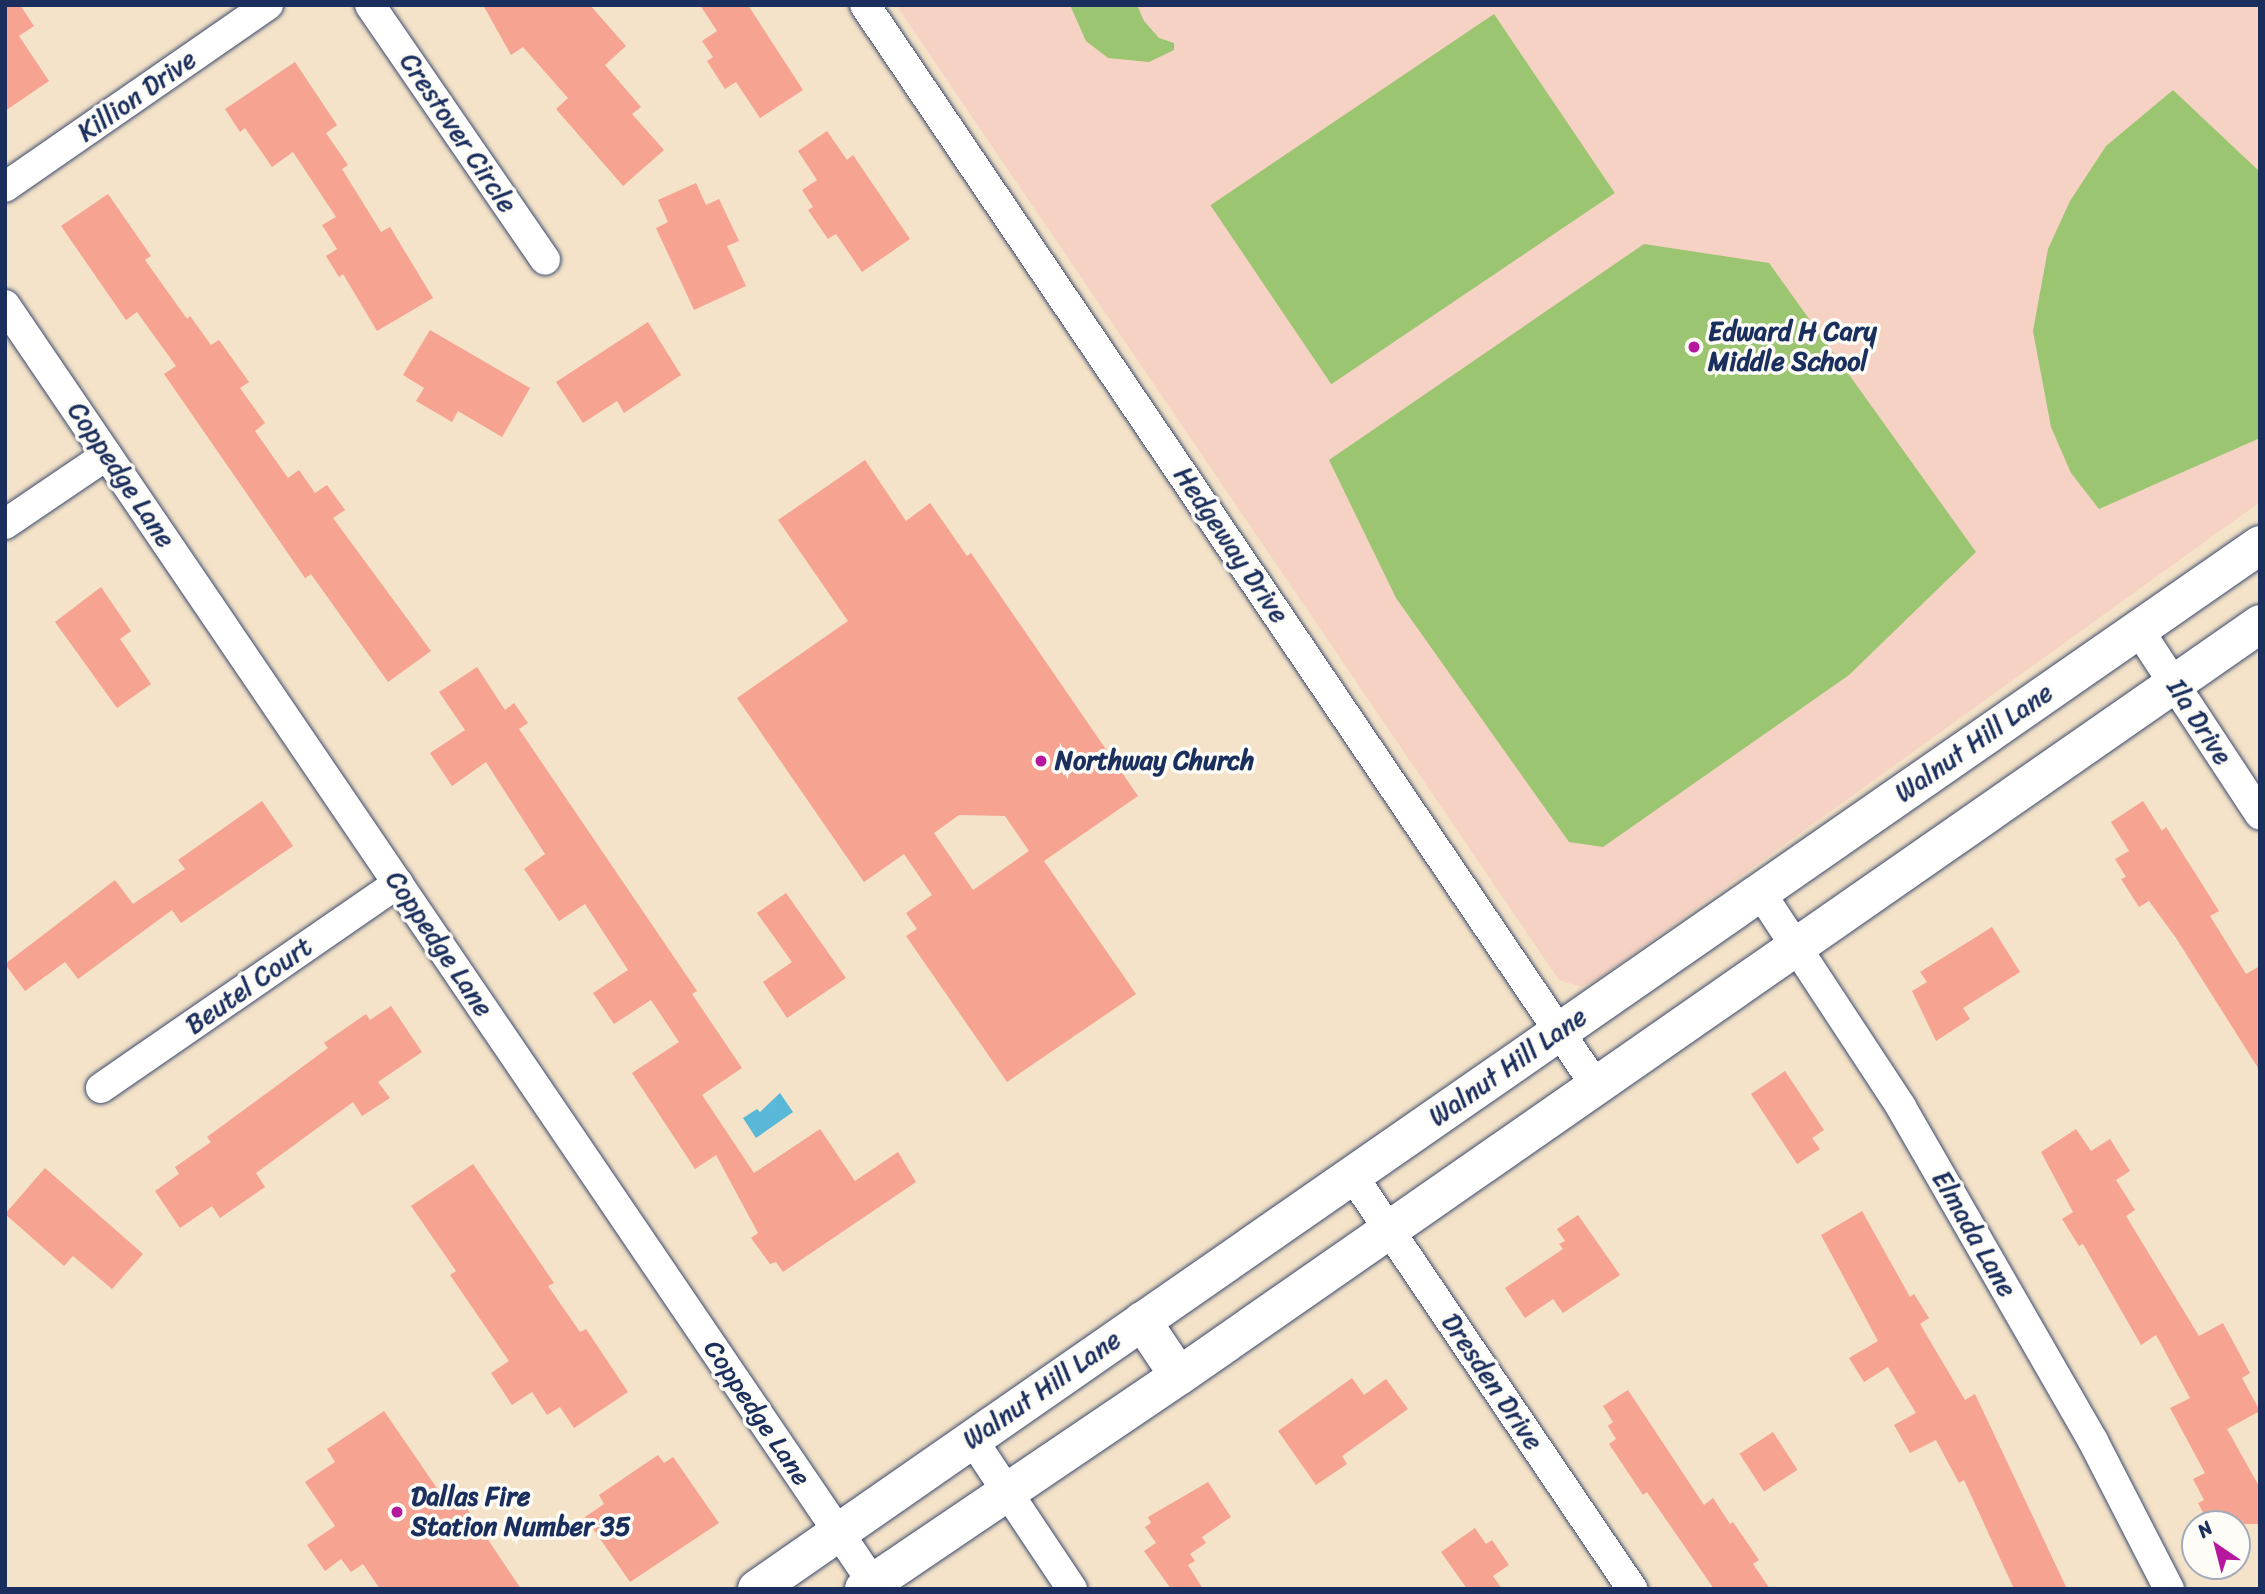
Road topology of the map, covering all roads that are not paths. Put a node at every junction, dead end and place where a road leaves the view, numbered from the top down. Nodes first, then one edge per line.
1 (268, 5) edge
2 (370, 5) edge
3 (865, 5) edge
4 (5, 187) edge
5 (545, 260) dead end
6 (5, 305) edge
7 (107, 455) junction
8 (5, 524) edge
9 (2260, 545) edge
10 (2260, 624) edge
11 (2138, 629) junction
12 (2174, 684) junction
13 (2260, 815) edge
14 (398, 883) junction
15 (1759, 892) junction
16 (1796, 946) junction
17 (1559, 1031) junction
18 (1596, 1086) junction
19 (101, 1088) dead end
20 (1352, 1175) junction
21 (1389, 1229) junction
22 (1142, 1321) junction
23 (1179, 1376) junction
24 (972, 1439) junction
25 (1006, 1493) junction
26 (838, 1532) junction
27 (868, 1586) edge
28 (757, 1589) edge
29 (1072, 1589) edge
30 (1632, 1589) edge
31 (2169, 1589) edge

1 - 4 street, Killion Drive
2 - 5 street, Crestover Circle
3 - 17 street, Hedgeway Drive
6 - 7 street, Coppedge Lane
7 - 8 street
7 - 14 street, Coppedge Lane
9 - 11 main road, Walnut Hill Lane
10 - 12 main road
11 - 12 street, Ila Drive
11 - 15 main road, Walnut Hill Lane
12 - 13 street, Ila Drive
12 - 16 main road
14 - 19 street, Beutel Court
14 - 26 street, Coppedge Lane
15 - 16 street, Elmada Lane
15 - 17 main road, Walnut Hill Lane
16 - 18 main road
16 - 31 street, Elmada Lane
17 - 18 street, Hedgeway Drive
17 - 20 main road, Walnut Hill Lane
18 - 21 main road
20 - 21 street, Dresden Drive
20 - 22 main road, Walnut Hill Lane
21 - 23 main road
21 - 30 street, Dresden Drive
22 - 23 main road
22 - 24 main road, Walnut Hill Lane
23 - 25 main road
24 - 25 street
24 - 26 main road, Walnut Hill Lane
25 - 27 main road
25 - 29 street
26 - 27 street, Coppedge Lane
26 - 28 main road, Walnut Hill Lane

